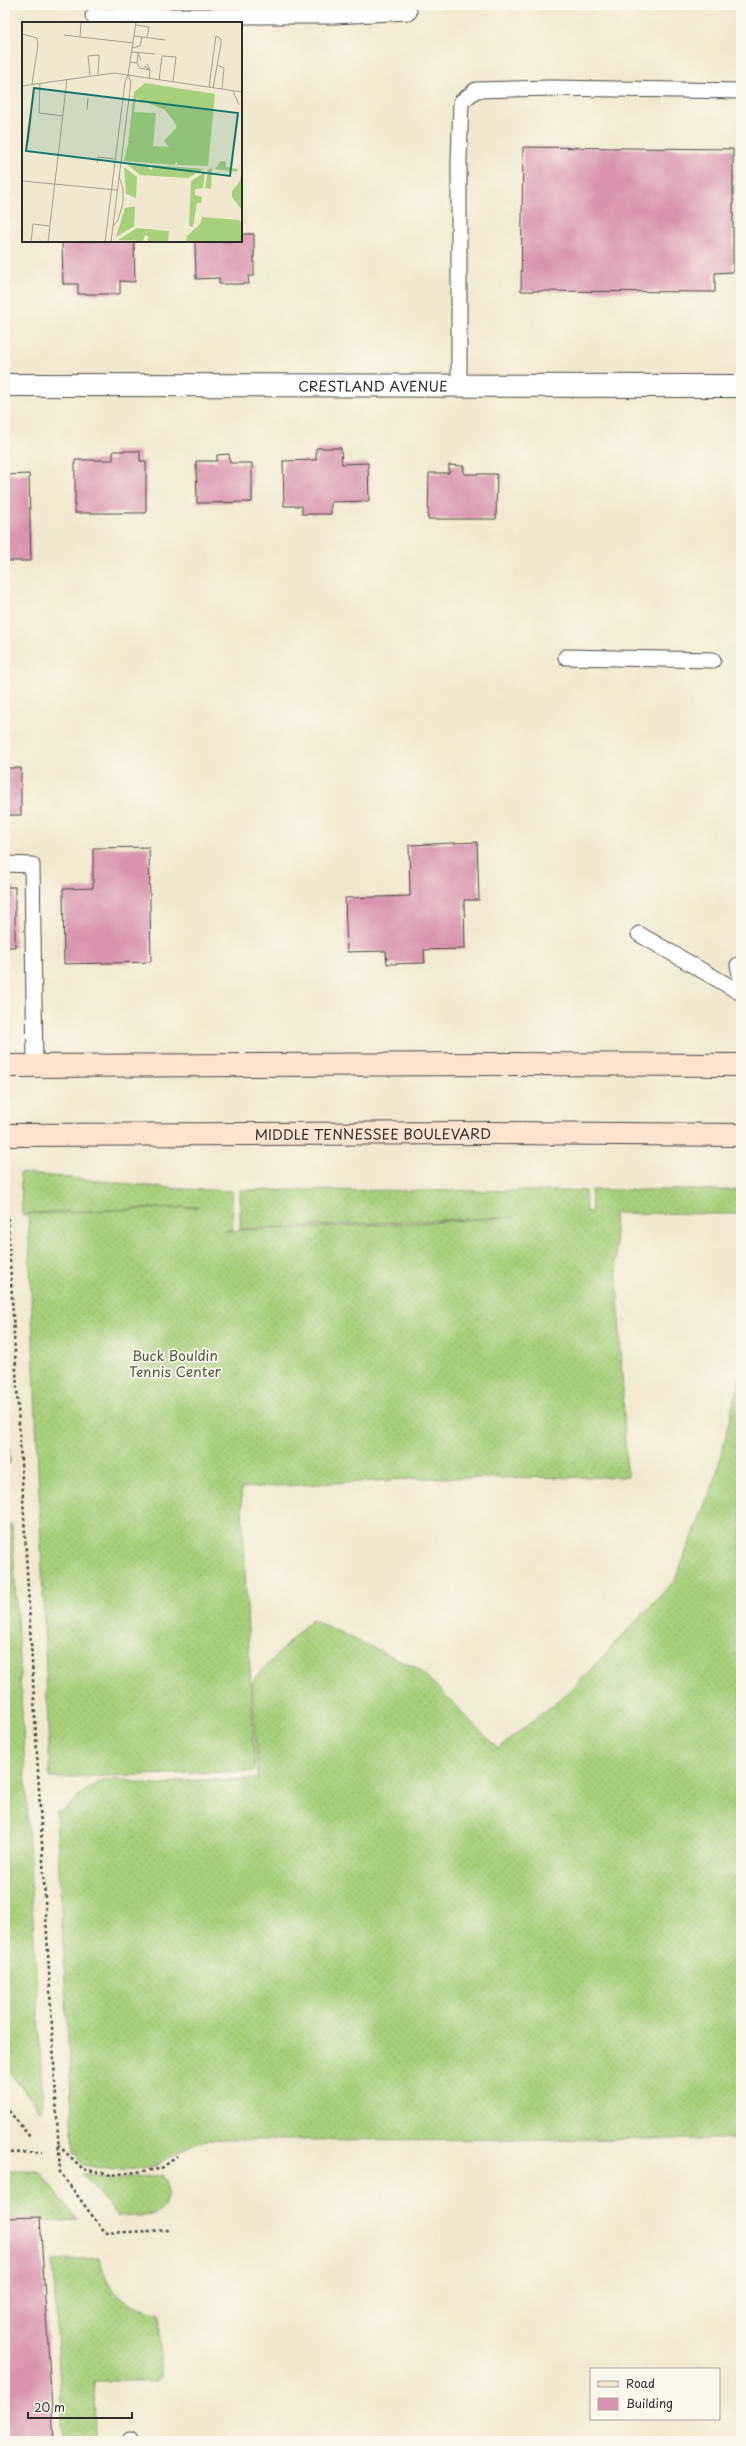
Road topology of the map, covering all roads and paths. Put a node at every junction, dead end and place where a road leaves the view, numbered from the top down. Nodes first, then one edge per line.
1 (409, 12) dead end
2 (93, 16) dead end
3 (741, 91) edge
4 (5, 385) edge
5 (459, 386) junction
6 (741, 386) edge
7 (566, 657) dead end
8 (713, 660) dead end
9 (5, 864) edge
10 (639, 934) dead end
11 (741, 994) edge
12 (741, 1065) edge
13 (5, 1066) edge
14 (35, 1066) junction
15 (5, 1135) edge
16 (741, 1135) edge
17 (5, 1170) edge
18 (5, 2106) edge
19 (30, 2137) dead end
20 (58, 2144) junction
21 (42, 2152) dead end
22 (5, 2153) edge
23 (177, 2157) dead end
24 (171, 2230) dead end

1 - 2 lane
3 - 5 lane
4 - 5 street, CRESTLAND AVENUE
5 - 6 street, CRESTLAND AVENUE
7 - 8 lane
9 - 14 lane
10 - 11 lane
12 - 14 main road
13 - 14 main road
15 - 16 main road, MIDDLE TENNESSEE BOULEVARD
17 - 20 path
18 - 19 path
20 - 23 path
20 - 24 path
21 - 22 path

